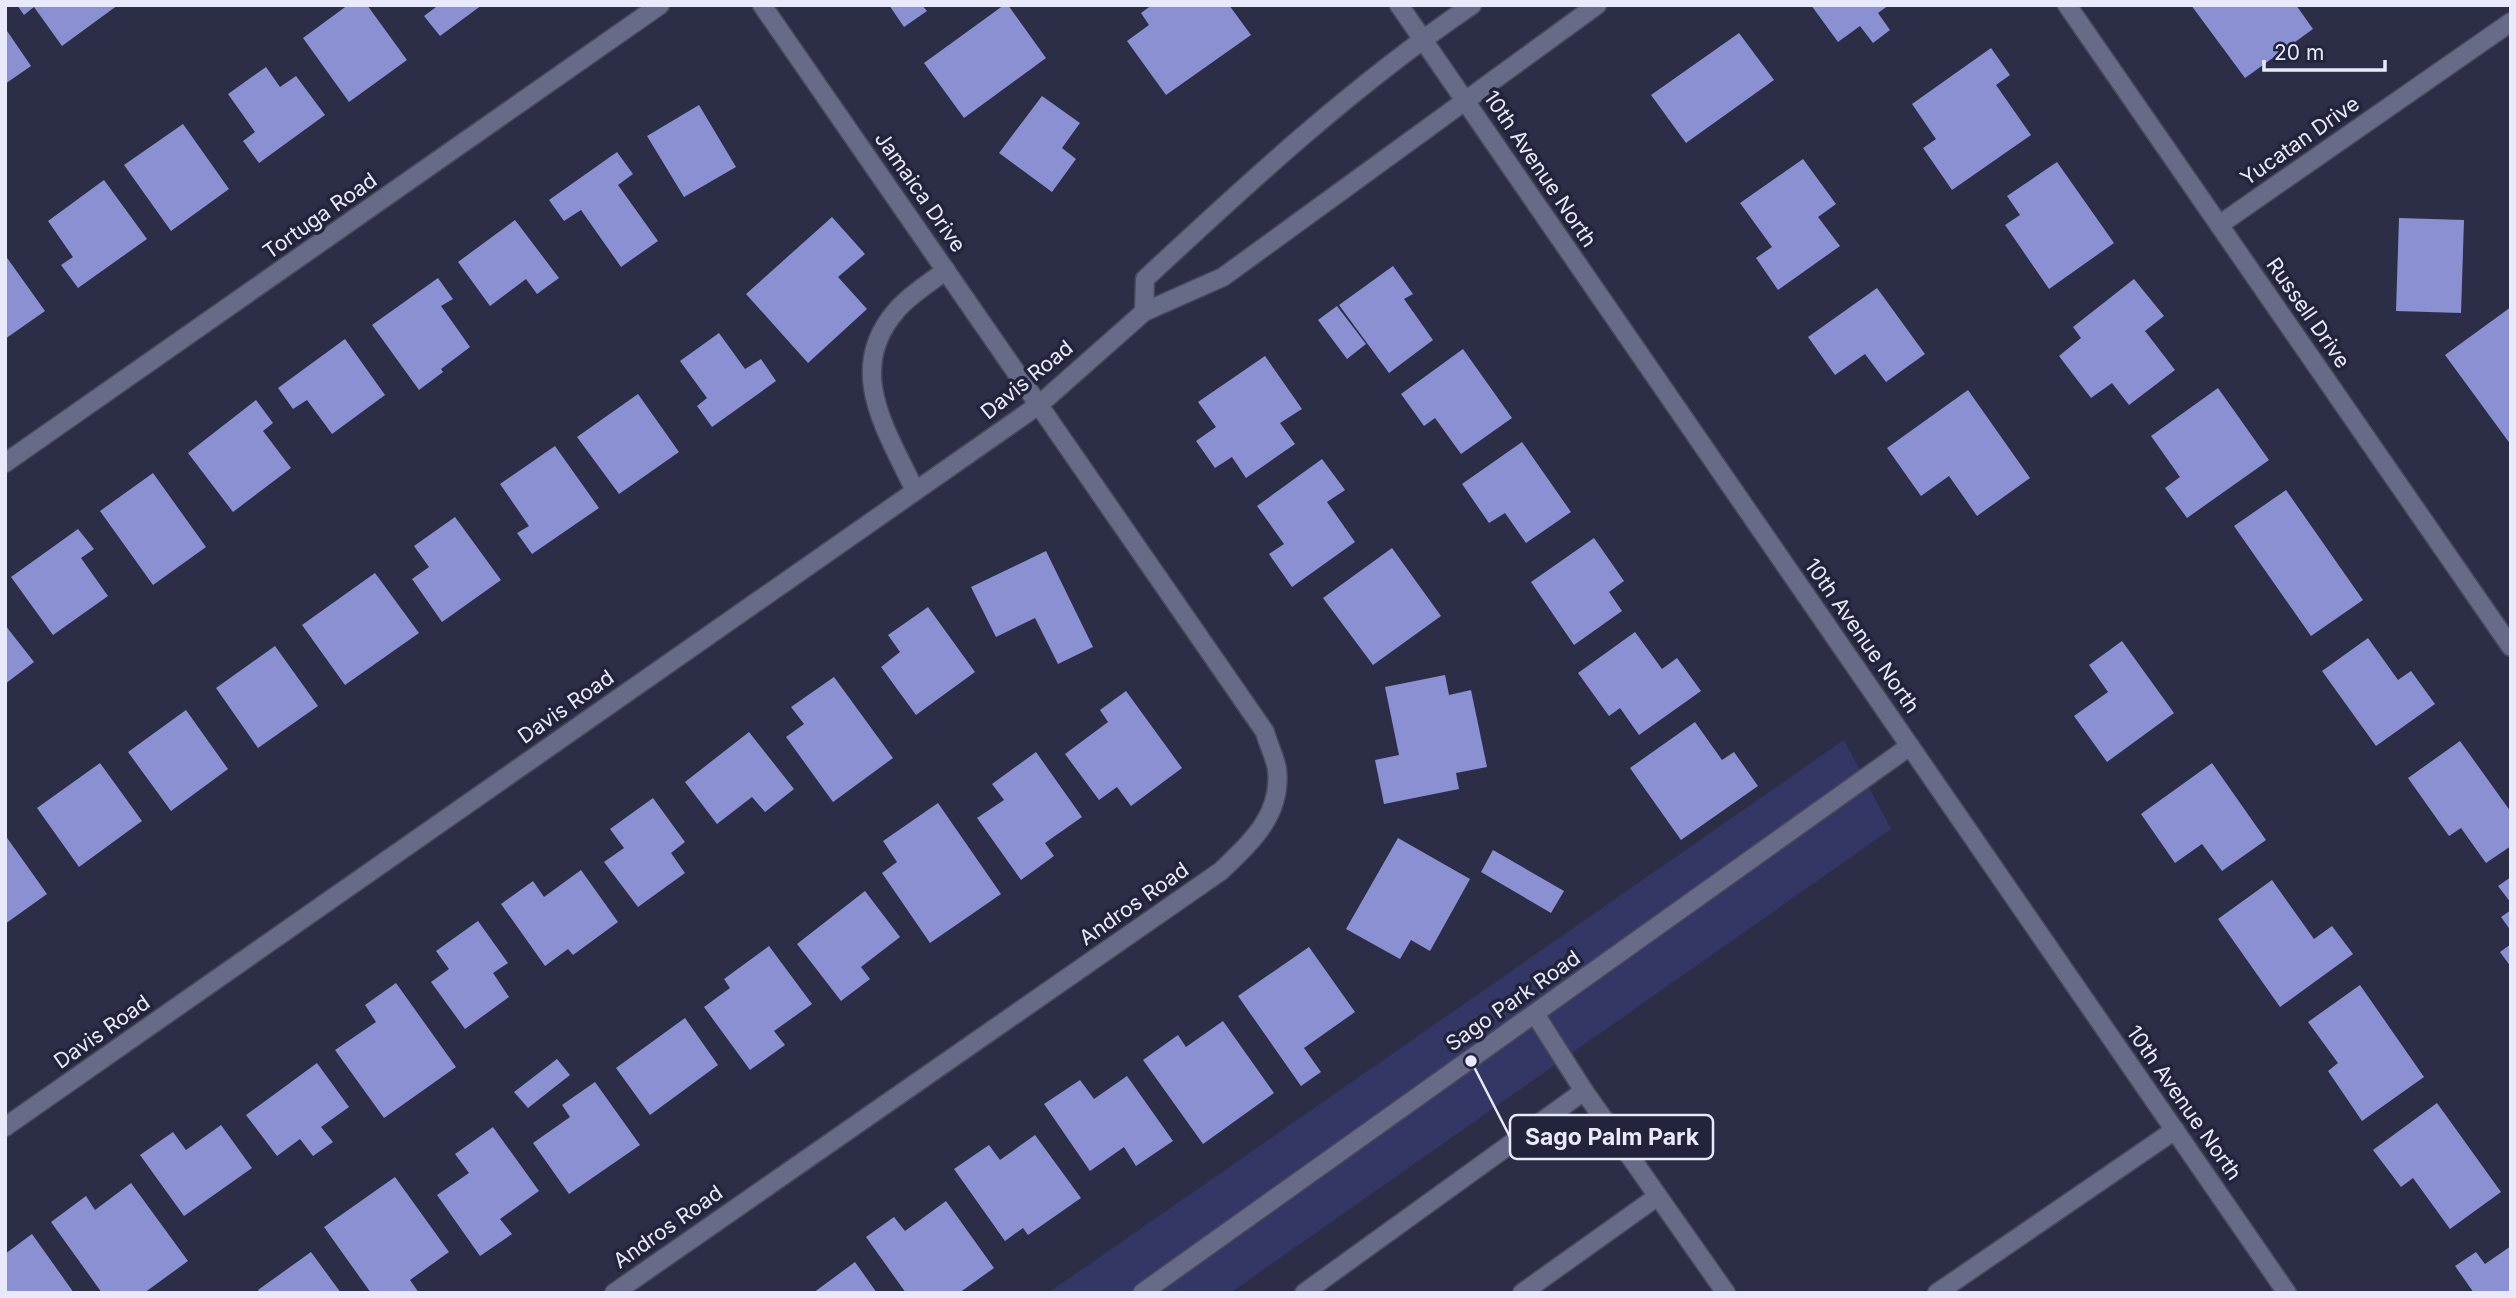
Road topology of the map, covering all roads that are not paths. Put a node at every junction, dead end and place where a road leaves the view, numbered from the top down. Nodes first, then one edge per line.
1 (660, 5) edge
2 (762, 5) edge
3 (1399, 5) edge
4 (1472, 5) edge
5 (1597, 5) edge
6 (2067, 5) edge
7 (2511, 22) edge
8 (1422, 39) junction
9 (1465, 100) junction
10 (2219, 225) junction
11 (946, 270) junction
12 (1144, 312) junction
13 (1040, 404) junction
14 (5, 463) edge
15 (915, 491) junction
16 (2511, 647) edge
17 (1910, 746) junction
18 (1535, 1014) junction
19 (1584, 1091) junction
20 (5, 1127) edge
21 (2175, 1130) junction
22 (1658, 1196) junction
23 (614, 1293) edge
24 (1142, 1293) edge
25 (1304, 1293) edge
26 (1522, 1293) edge
27 (1726, 1293) edge
28 (1937, 1293) edge
29 (2287, 1293) edge

1 - 14 street, Tortuga Road
2 - 11 street, Jamaica Drive
3 - 8 street, 10th Avenue North
4 - 8 street
5 - 9 street, Davis Road
6 - 10 street, Russell Drive
7 - 10 street, Yucatan Drive
8 - 9 street, 10th Avenue North
8 - 12 street
9 - 12 street, Davis Road
9 - 17 street, 10th Avenue North
10 - 16 street, Russell Drive
11 - 13 street, Jamaica Drive
11 - 15 street
12 - 13 street, Davis Road
13 - 15 street, Davis Road
13 - 23 street, Andros Road
15 - 20 street, Davis Road
17 - 18 street, Sago Park Road
17 - 21 street, 10th Avenue North
18 - 19 street
18 - 24 street, Sago Park Road
19 - 22 street
19 - 25 street
21 - 28 street
21 - 29 street, 10th Avenue North
22 - 26 street
22 - 27 street

